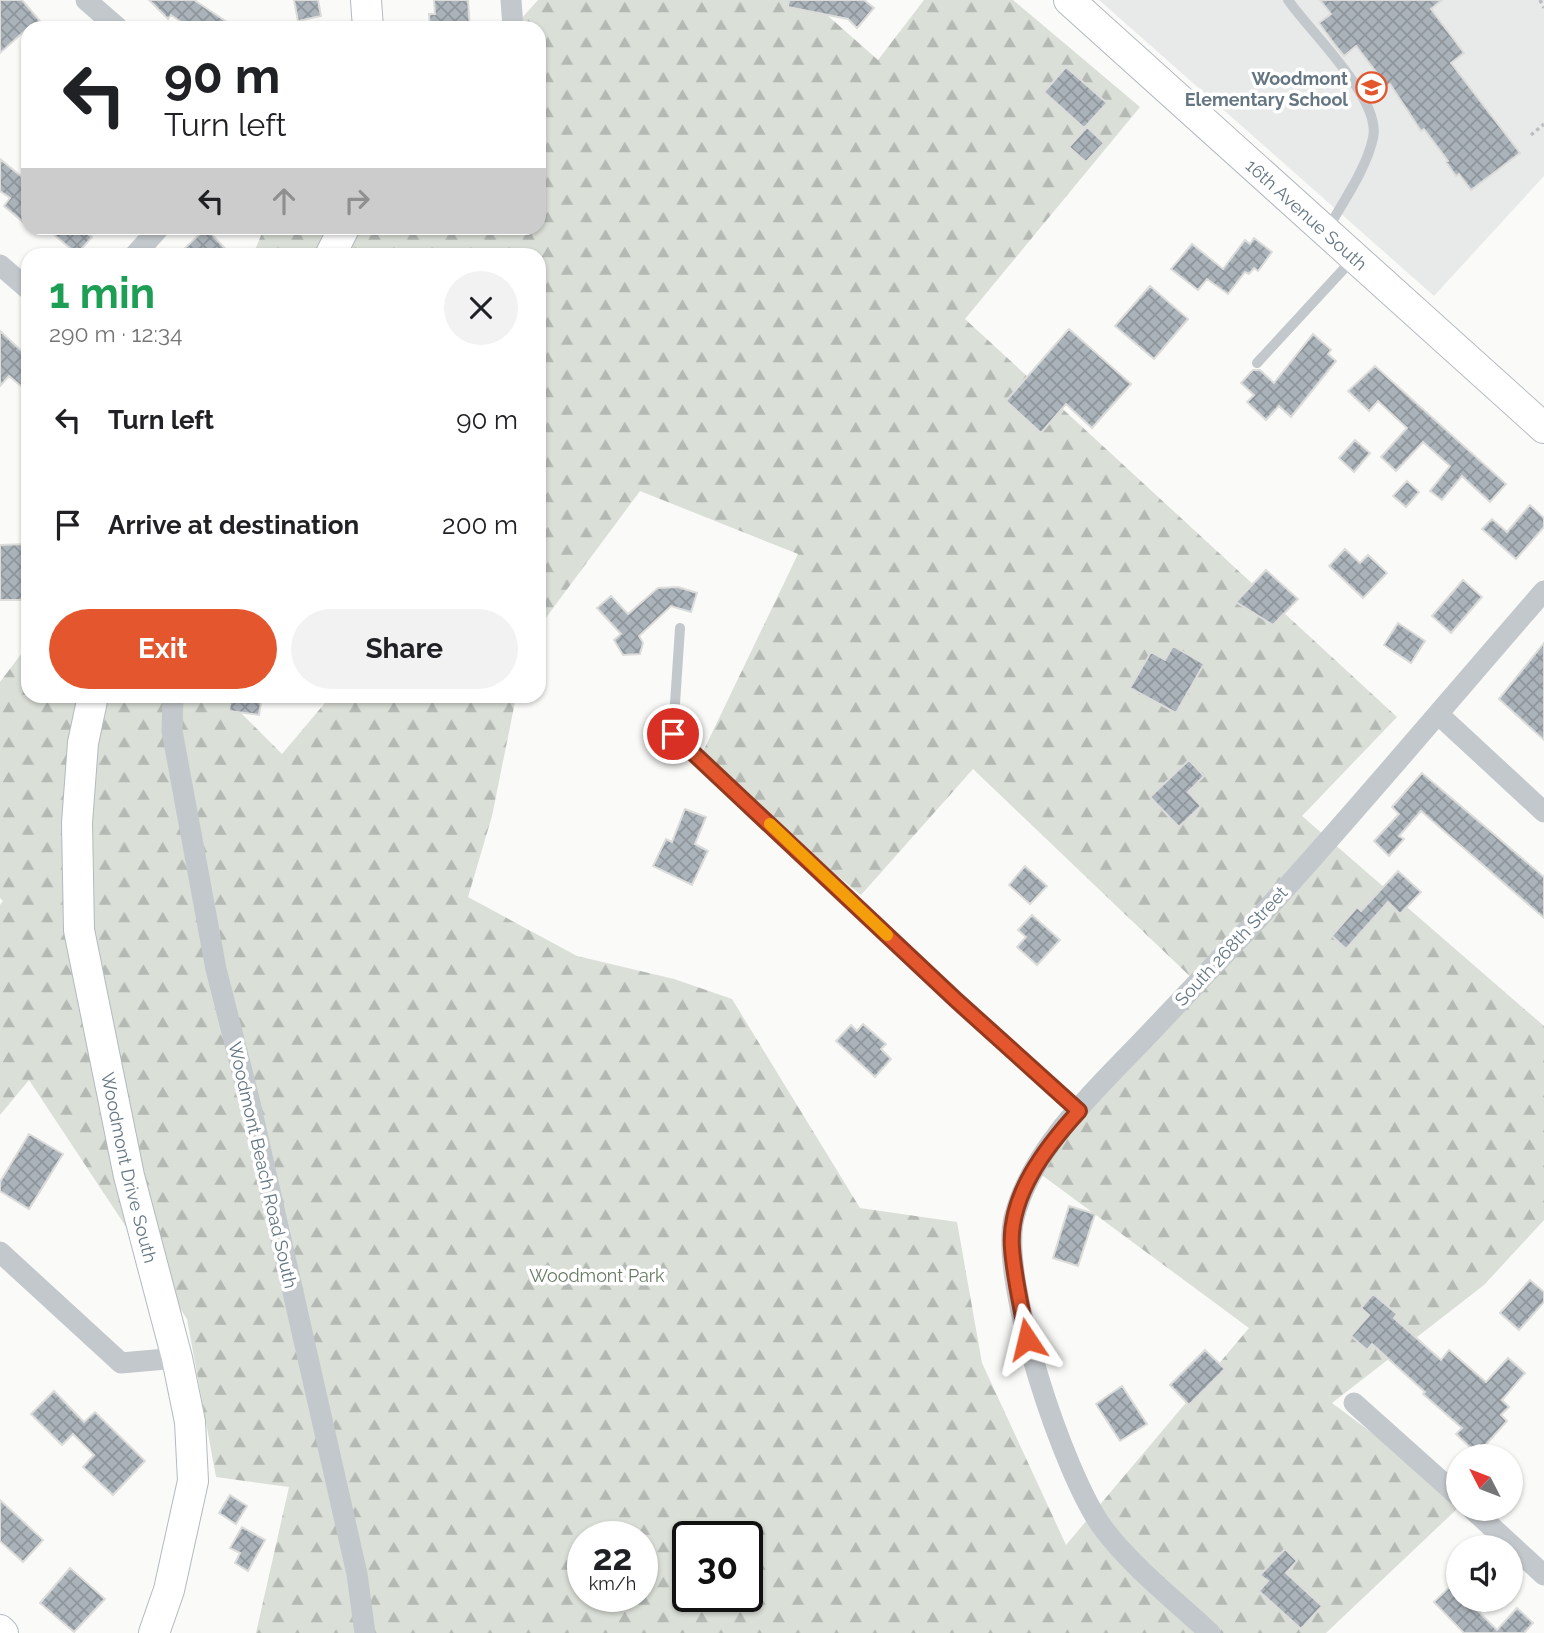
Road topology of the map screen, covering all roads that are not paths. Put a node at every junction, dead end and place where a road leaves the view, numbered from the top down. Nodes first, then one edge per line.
1 (86, 0) edge
2 (366, 0) edge
3 (511, 0) edge
4 (1069, 0) edge
5 (1288, 0) edge
6 (110, 21) edge
7 (368, 21) edge
8 (512, 21) edge
9 (1326, 232) junction
10 (1355, 257) junction
11 (0, 265) edge
12 (21, 283) edge
13 (1257, 363) dead end
14 (1544, 428) edge
15 (1544, 591) edge
16 (680, 628) dead end
17 (92, 703) edge
18 (173, 703) edge
19 (1438, 714) junction
20 (1544, 812) edge
21 (1079, 1111) junction
22 (0, 1252) edge
23 (177, 1358) junction
24 (1354, 1403) dead end
25 (1446, 1485) edge
26 (1485, 1521) edge
27 (1544, 1575) edge
28 (154, 1633) edge
29 (365, 1633) edge
30 (1210, 1633) edge

1 - 6 street
2 - 7 main road
3 - 8 street
4 - 9 main road, 16th Avenue South
5 - 9 lane
9 - 10 main road, 16th Avenue South
10 - 13 lane
10 - 14 main road, 16th Avenue South
11 - 12 street
15 - 19 street, South 268th Street
16 - 21 lane
17 - 23 main road, Woodmont Drive South
18 - 29 street, Woodmont Beach Road South
19 - 20 street
19 - 21 street, South 268th Street
21 - 30 street, South 268th Street
22 - 23 street
23 - 28 main road, Woodmont Drive South
24 - 25 street
26 - 27 street

